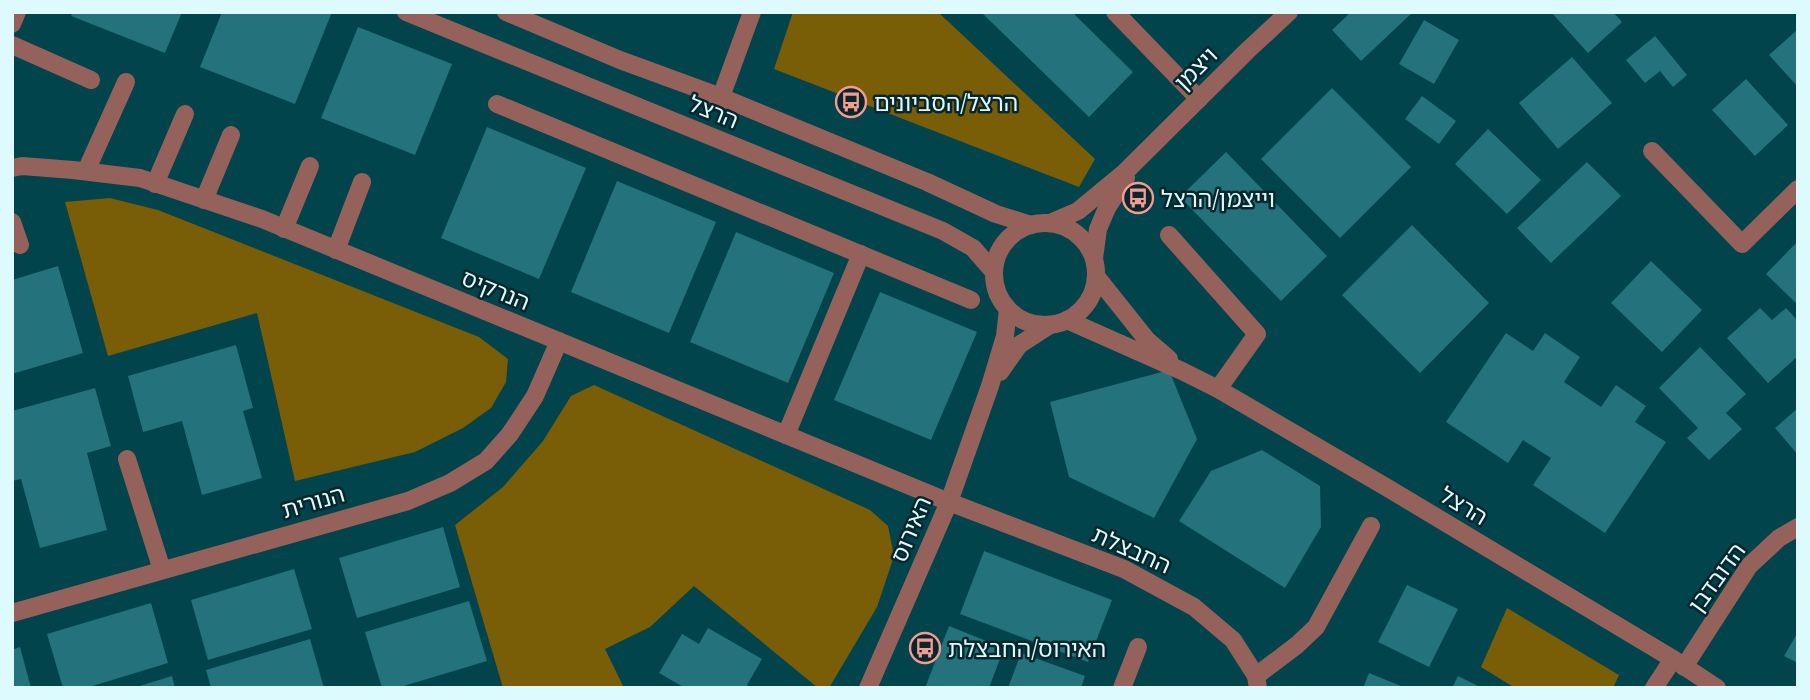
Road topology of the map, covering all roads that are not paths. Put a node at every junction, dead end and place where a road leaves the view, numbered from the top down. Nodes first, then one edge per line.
1 (17, 12) edge
2 (406, 12) edge
3 (506, 12) edge
4 (752, 12) edge
5 (1115, 12) edge
6 (1289, 12) edge
7 (12, 24) edge
8 (12, 45) edge
9 (91, 80) dead end
10 (126, 82) dead end
11 (721, 97) junction
12 (1199, 99) junction
13 (497, 104) dead end
14 (185, 114) dead end
15 (231, 135) dead end
16 (1652, 151) dead end
17 (1137, 160) junction
18 (310, 166) dead end
19 (12, 168) edge
20 (86, 171) junction
21 (362, 182) dead end
22 (155, 184) junction
23 (1798, 189) edge
24 (204, 200) junction
25 (12, 222) edge
26 (1050, 223) junction
27 (1031, 225) junction
28 (284, 229) junction
29 (1169, 235) dead end
30 (20, 244) dead end
31 (336, 250) junction
32 (861, 254) junction
33 (1095, 267) junction
34 (994, 272) junction
35 (971, 300) dead end
36 (1008, 309) junction
37 (1058, 322) junction
38 (559, 341) junction
39 (1182, 371) junction
40 (990, 386) junction
41 (1218, 389) junction
42 (786, 435) junction
43 (127, 459) dead end
44 (948, 502) junction
45 (1371, 526) dead end
46 (1798, 527) edge
47 (162, 570) junction
48 (12, 613) edge
49 (1138, 647) dead end
50 (1678, 663) junction
51 (1257, 682) edge
52 (868, 688) edge
53 (1122, 688) edge
54 (1654, 688) edge
55 (1717, 688) edge

1 - 7 street
2 - 34 street, הרצל
3 - 11 street, הרצל
4 - 11 street
5 - 12 street
6 - 12 street, ויצמן
8 - 9 street
10 - 20 street
11 - 27 street, הרצל
12 - 17 street, ויצמן
13 - 32 street
14 - 22 street
15 - 24 street
16 - 23 street
17 - 26 street, ויצמן
17 - 33 street, ויצמן
18 - 28 street
19 - 20 street, הנרקיס
20 - 22 street, הנרקיס
21 - 31 street
22 - 24 street, הנרקיס
24 - 28 street, הנרקיס
25 - 30 street
26 - 27 street
26 - 33 street
27 - 34 street
28 - 31 street, הנרקיס
29 - 41 street
31 - 38 street, הנרקיס
32 - 35 street
32 - 42 street
33 - 37 street
33 - 39 street, הרצל
34 - 36 street
36 - 37 street
36 - 40 street, האירוס
37 - 39 street, הרצל
37 - 40 street, האירוס
38 - 42 street, הנרקיס
38 - 47 street, הנורית
39 - 41 street, הרצל
40 - 44 street, האירוס
41 - 50 street, הרצל
42 - 44 street, הנרקיס
43 - 47 street
44 - 51 street, החבצלת
44 - 52 street, האירוס
45 - 51 street
46 - 50 street, הדובדבן
47 - 48 street, הנורית
49 - 53 street
50 - 54 street, הדובדבן
50 - 55 street, הרצל

